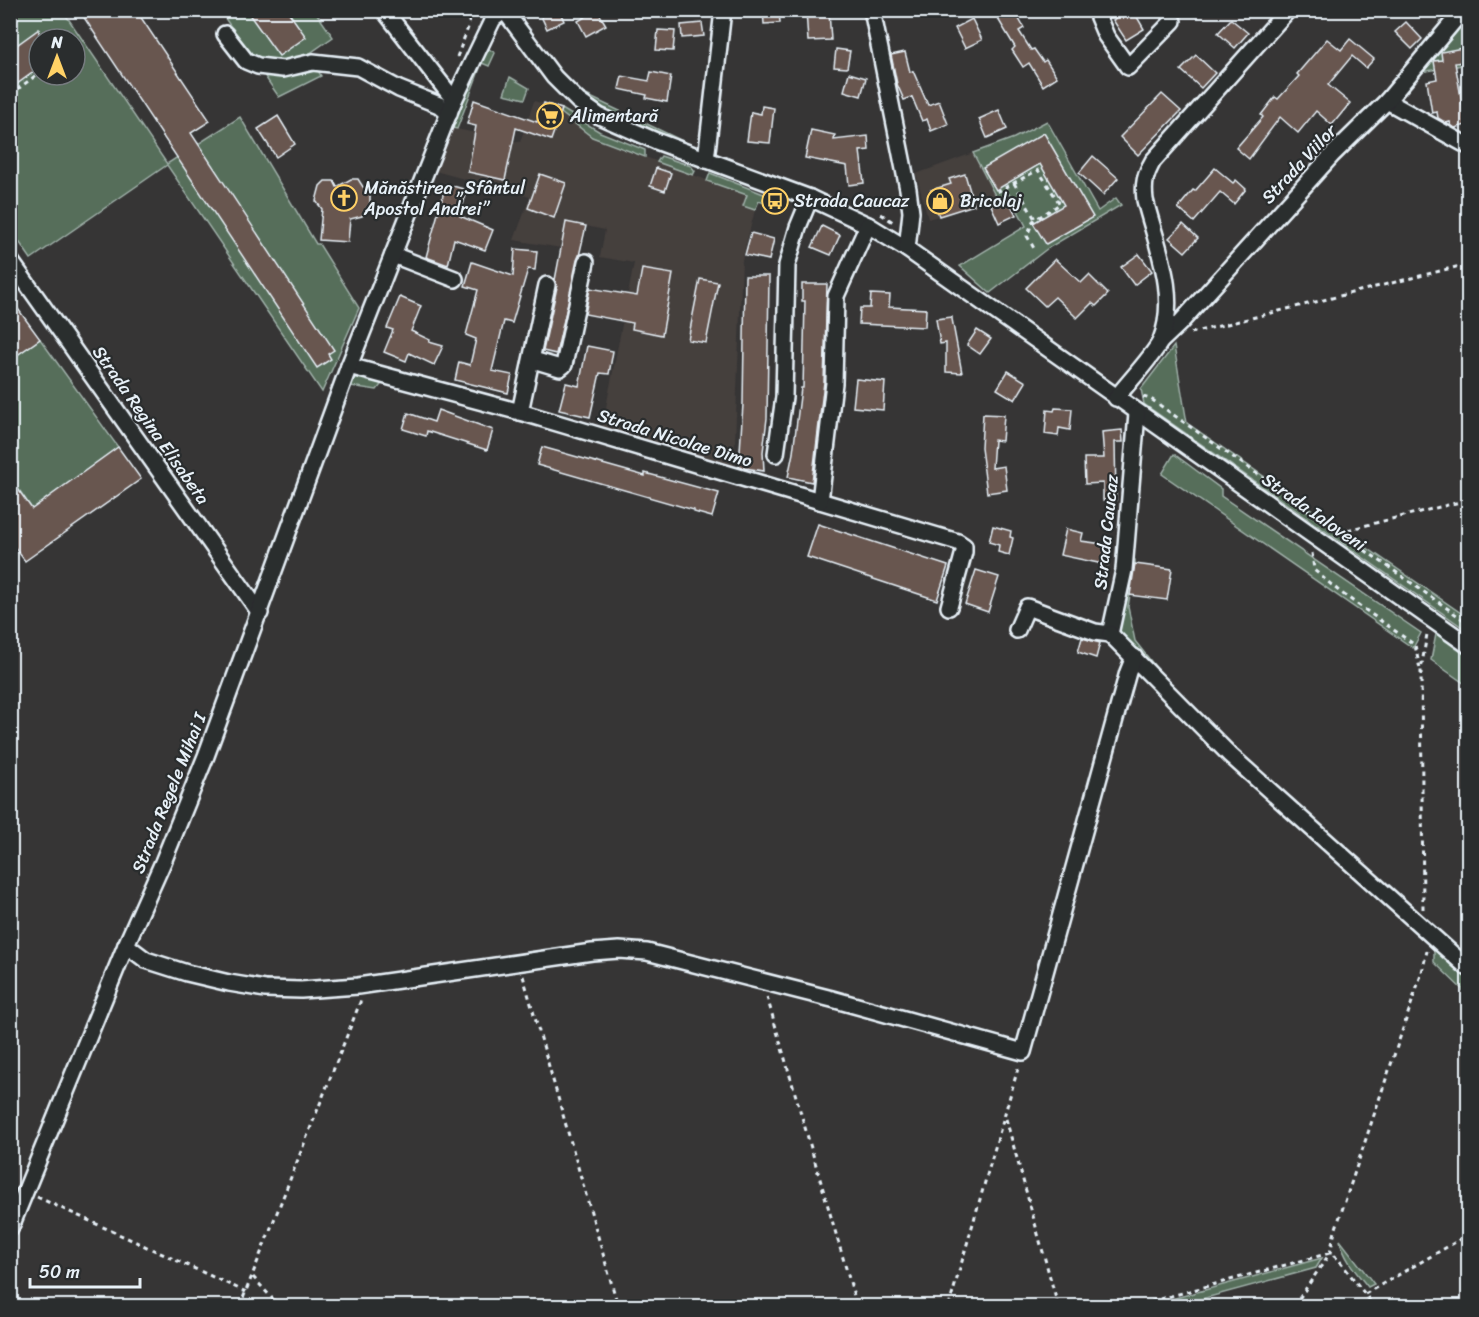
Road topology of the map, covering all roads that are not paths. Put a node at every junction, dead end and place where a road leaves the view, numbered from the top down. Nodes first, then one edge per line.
1 (384, 10) edge
2 (723, 10) edge
3 (872, 10) edge
4 (1095, 10) edge
5 (1288, 10) edge
6 (1463, 10) edge
7 (504, 11) edge
8 (1173, 21) dead end
9 (225, 34) dead end
10 (1387, 101) junction
11 (451, 107) junction
12 (1468, 146) edge
13 (706, 160) junction
14 (810, 198) junction
15 (868, 225) junction
16 (907, 249) junction
17 (393, 255) junction
18 (10, 261) edge
19 (586, 262) dead end
20 (455, 279) dead end
21 (547, 285) dead end
22 (1161, 341) junction
23 (532, 360) junction
24 (349, 366) junction
25 (1118, 394) junction
26 (520, 412) junction
27 (1137, 413) junction
28 (776, 454) dead end
29 (820, 501) junction
30 (949, 607) dead end
31 (260, 612) junction
32 (1017, 630) dead end
33 (1110, 634) junction
34 (1468, 645) edge
35 (1134, 657) junction
36 (126, 945) junction
37 (1468, 968) edge
38 (10, 1229) edge

1 - 11 street
2 - 13 street
3 - 16 street
4 - 8 street
5 - 22 street
6 - 10 street, Strada Viilor
7 - 11 street
7 - 13 street
9 - 11 street
10 - 12 street
10 - 22 street, Strada Viilor
11 - 17 street
13 - 14 street
14 - 15 street
14 - 28 street, Strada Nicolae Dimo
15 - 16 street
15 - 29 street
16 - 25 street
17 - 20 street
17 - 24 street
18 - 31 street, Strada Regina Elisabeta
19 - 23 street
21 - 23 street
22 - 25 street, Strada Viilor
23 - 26 street
24 - 26 street, Strada Nicolae Dimo
24 - 31 street, Strada Regele Mihai I
25 - 27 street
26 - 29 street, Strada Nicolae Dimo
27 - 33 street, Strada Caucaz
27 - 34 street, Strada Ialoveni
29 - 30 street
31 - 36 street, Strada Regele Mihai I
32 - 33 street
33 - 35 street
35 - 36 street
35 - 37 street
36 - 38 street, Strada Regele Mihai I

